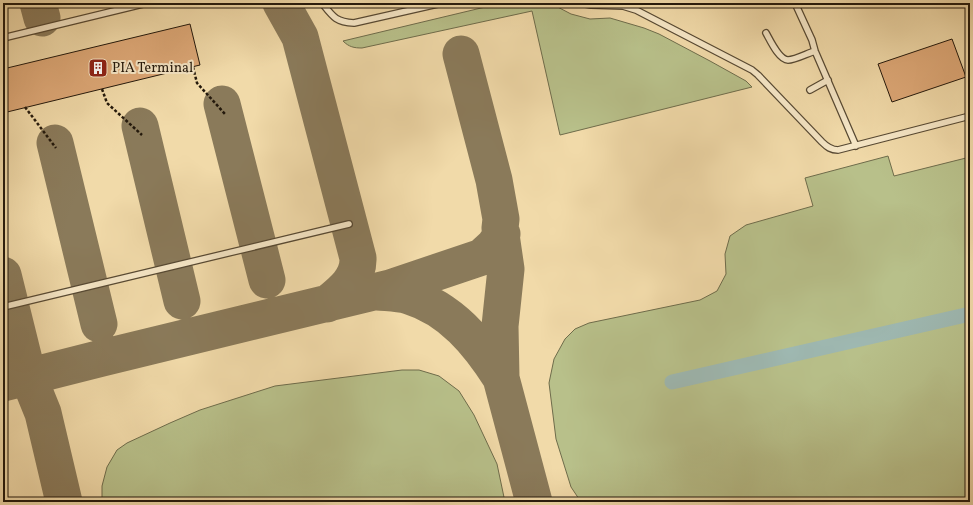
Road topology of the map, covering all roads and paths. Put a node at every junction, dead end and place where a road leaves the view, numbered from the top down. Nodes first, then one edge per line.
1 (147, 3) edge
2 (322, 3) edge
3 (442, 3) edge
4 (580, 3) edge
5 (795, 3) edge
6 (766, 33) dead end
7 (3, 38) edge
8 (816, 51) junction
9 (193, 67) dead end
10 (828, 80) junction
11 (102, 89) dead end
12 (810, 90) dead end
13 (26, 108) dead end
14 (225, 114) dead end
15 (970, 116) edge
16 (142, 135) dead end
17 (856, 146) junction
18 (56, 148) dead end
19 (349, 224) dead end
20 (3, 307) edge

1 - 7 lane
2 - 3 lane
4 - 17 lane
5 - 8 lane
6 - 8 lane
8 - 10 lane
9 - 14 path
10 - 12 lane
10 - 17 lane
11 - 16 path
13 - 18 path
15 - 17 lane
19 - 20 lane

